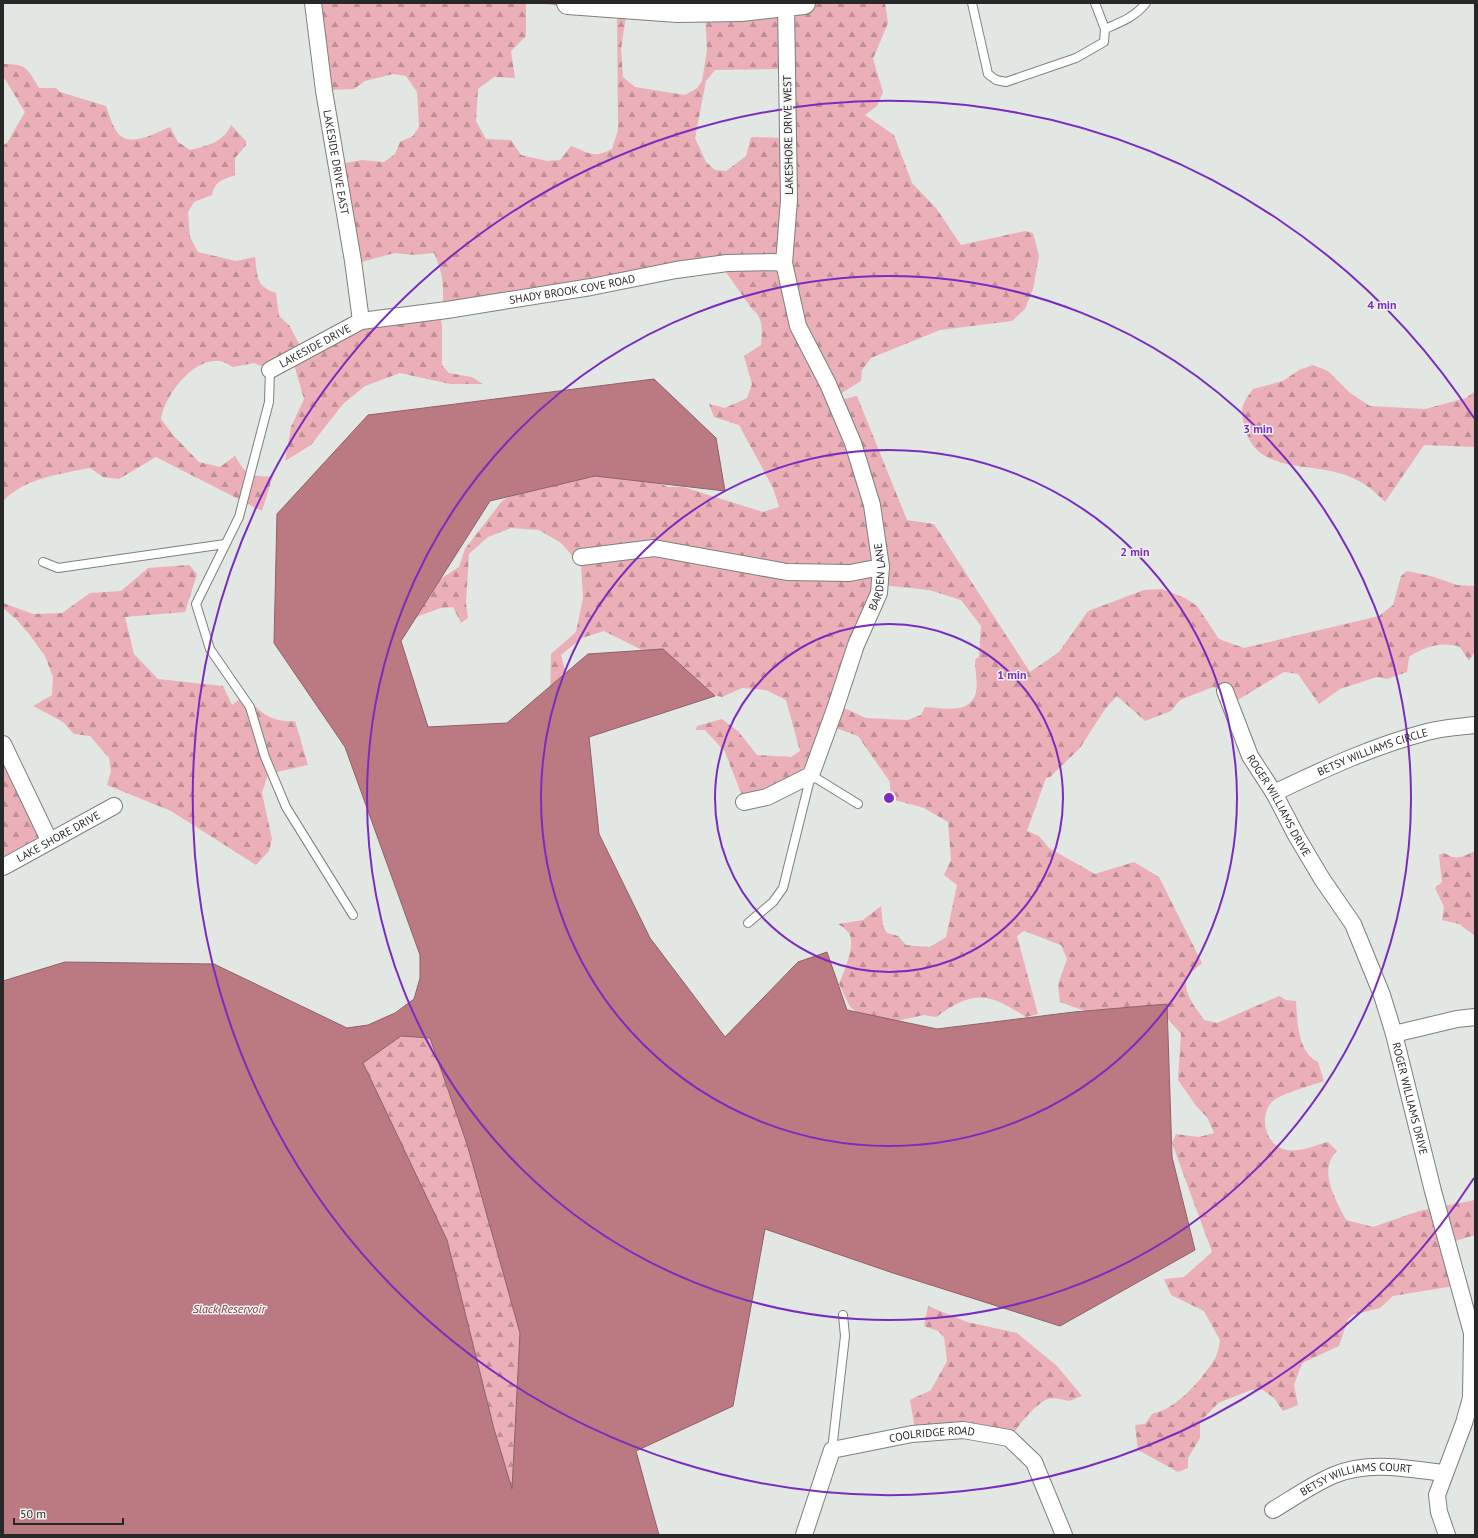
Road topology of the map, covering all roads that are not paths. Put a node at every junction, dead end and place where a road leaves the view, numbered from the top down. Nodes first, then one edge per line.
1 (313, 3) edge
2 (568, 3) edge
3 (972, 3) edge
4 (1095, 3) edge
5 (1146, 3) edge
6 (795, 4) edge
7 (1105, 29) junction
8 (784, 264) junction
9 (361, 321) junction
10 (270, 370) joint
11 (225, 544) junction
12 (581, 557) dead end
13 (43, 562) dead end
14 (881, 567) junction
15 (1225, 691) dead end
16 (1475, 726) edge
17 (3, 744) edge
18 (811, 775) junction
19 (1274, 793) junction
20 (744, 802) dead end
21 (858, 804) dead end
22 (114, 806) dead end
23 (49, 840) junction
24 (3, 867) edge
25 (353, 916) dead end
26 (748, 923) dead end
27 (1475, 1017) edge
28 (1394, 1034) junction
29 (843, 1315) dead end
30 (1474, 1333) edge
31 (832, 1450) junction
32 (1444, 1473) junction
33 (1273, 1510) dead end
34 (804, 1535) edge
35 (1064, 1535) edge
36 (1447, 1535) edge

1 - 9 street, LAKESIDE DRIVE EAST
2 - 6 street
3 - 7 lane
4 - 7 lane
5 - 7 lane
6 - 8 street, LAKESHORE DRIVE WEST
8 - 9 street, SHADY BROOK COVE ROAD
8 - 14 street, BARDEN LANE
9 - 10 street, LAKESIDE DRIVE
10 - 11 lane
11 - 13 lane
11 - 25 lane
12 - 14 street
14 - 18 street, BARDEN LANE
15 - 19 street, ROGER WILLIAMS DRIVE
16 - 19 street, BETSY WILLIAMS CIRCLE
17 - 23 street
18 - 20 street
18 - 21 lane
18 - 26 lane
19 - 28 street, ROGER WILLIAMS DRIVE
22 - 23 street, LAKE SHORE DRIVE
23 - 24 street, LAKE SHORE DRIVE
27 - 28 street
28 - 30 street, ROGER WILLIAMS DRIVE
29 - 31 lane
30 - 32 street, ROGER WILLIAMS DRIVE
31 - 34 street
31 - 35 street, COOLRIDGE ROAD
32 - 33 street, BETSY WILLIAMS COURT
32 - 36 street, ROGER WILLIAMS DRIVE

